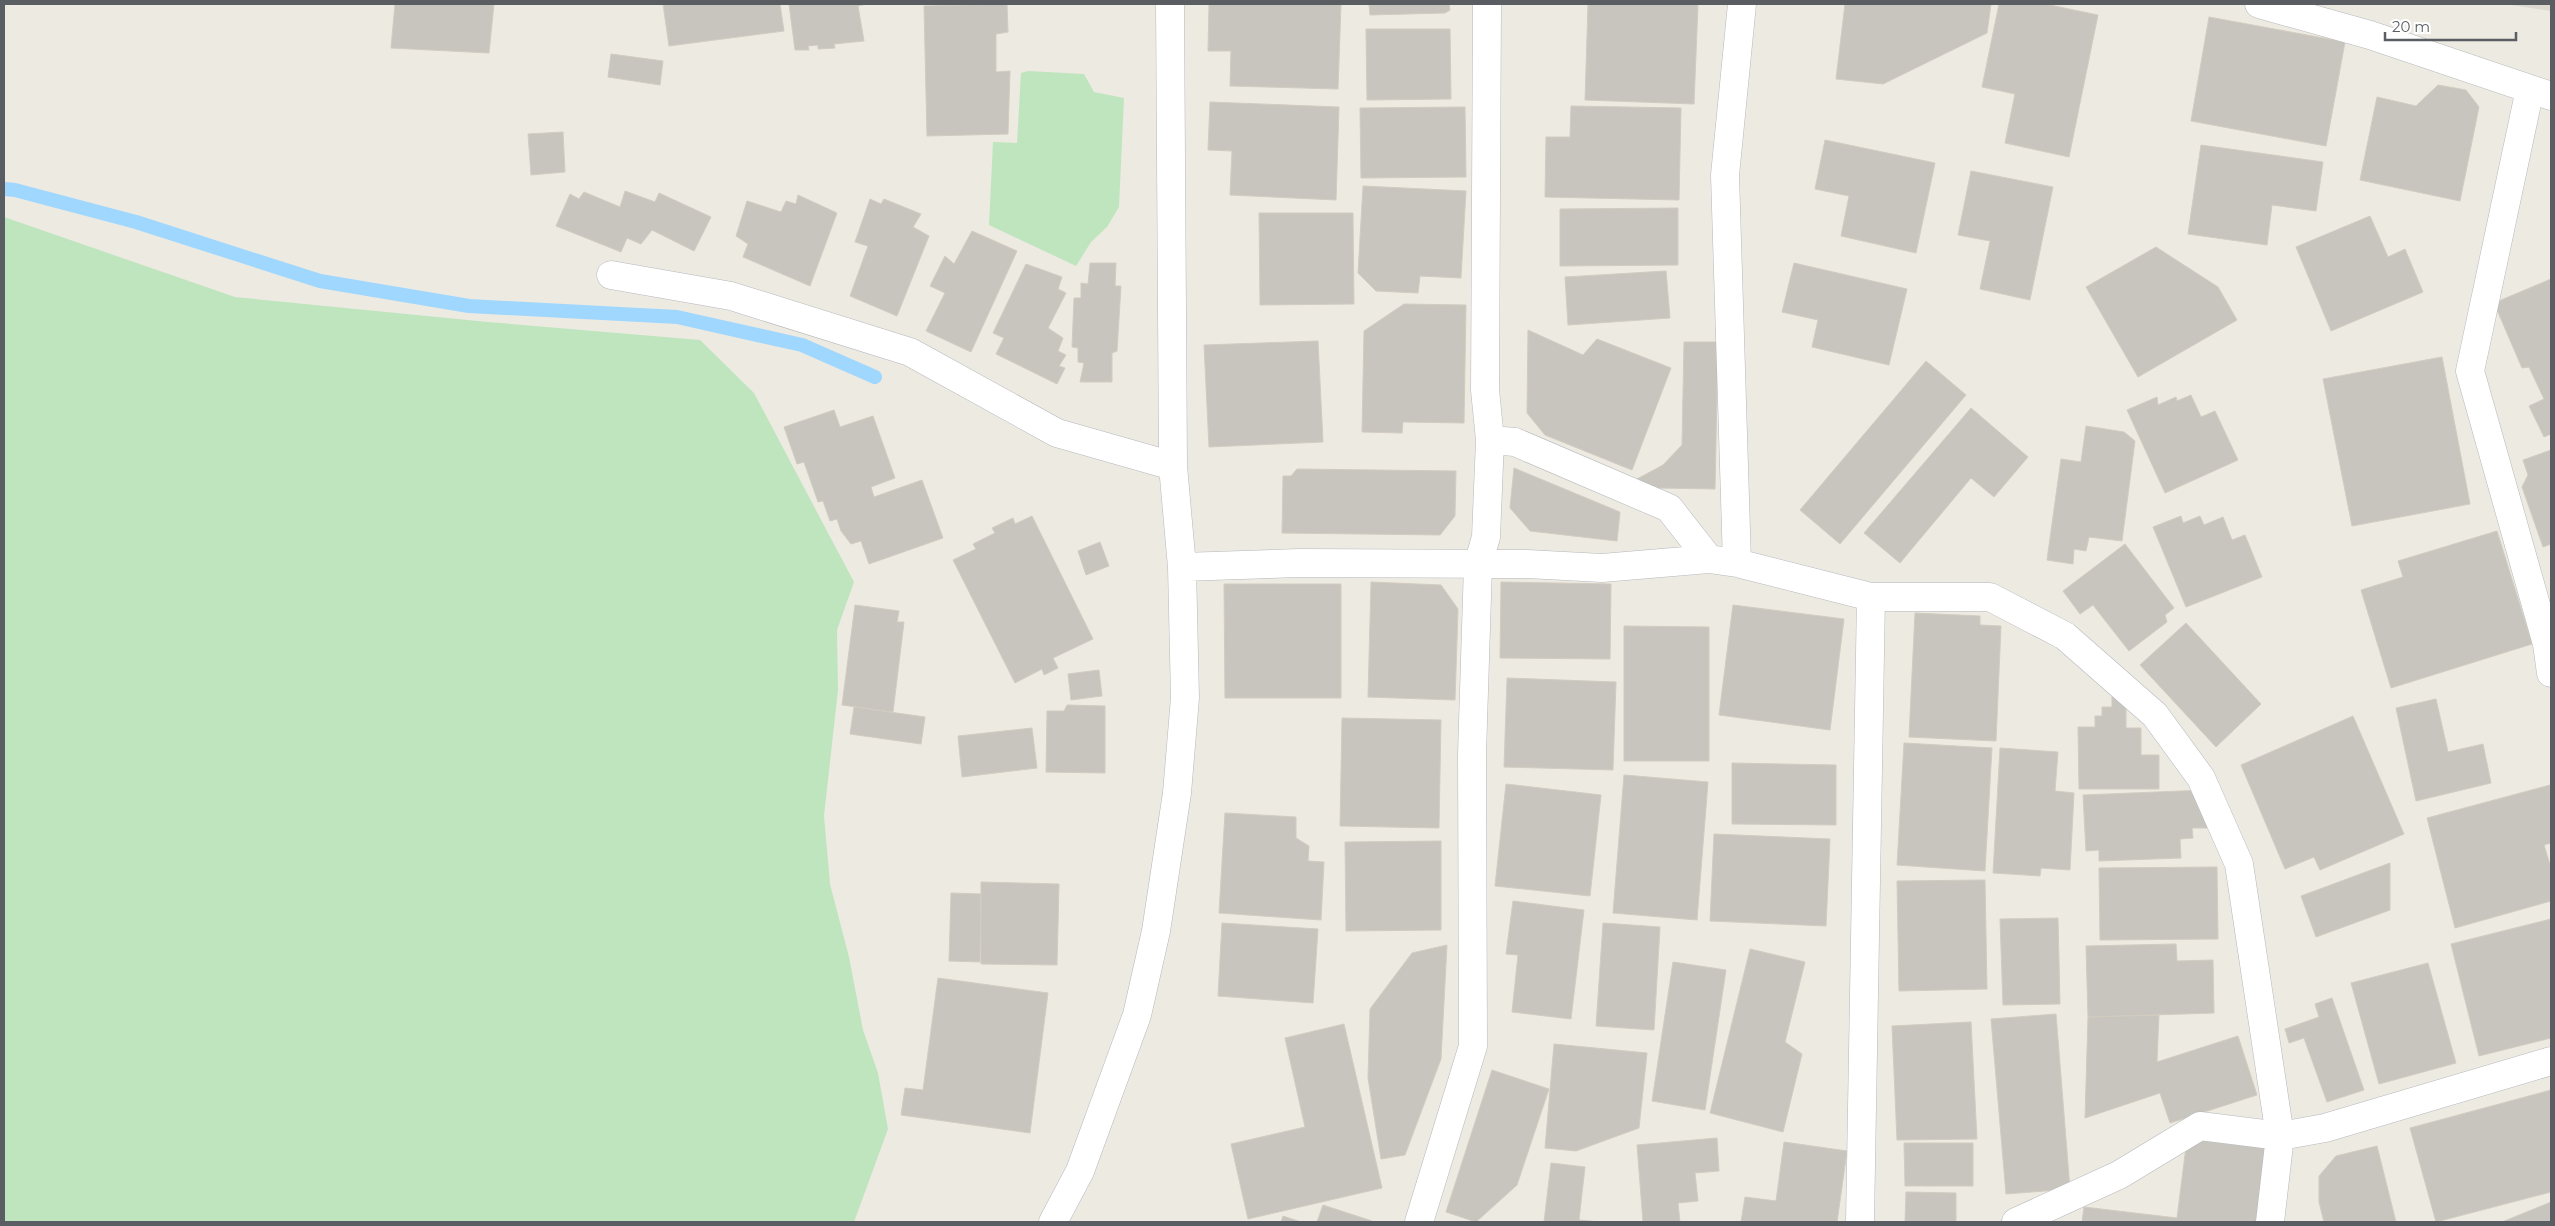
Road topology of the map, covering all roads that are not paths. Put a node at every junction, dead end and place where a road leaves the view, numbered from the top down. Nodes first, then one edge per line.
1 (1170, 4) edge
2 (1487, 4) edge
3 (1742, 4) edge
4 (2259, 4) edge
5 (2541, 93) edge
6 (611, 274) dead end
7 (1490, 440) junction
8 (1173, 466) junction
9 (1709, 559) junction
10 (1737, 563) junction
11 (1478, 565) junction
12 (1182, 567) junction
13 (1871, 597) junction
14 (2551, 673) edge
15 (2551, 1060) edge
16 (2280, 1136) junction
17 (1053, 1222) edge
18 (1419, 1222) edge
19 (1860, 1222) edge
20 (2016, 1222) edge
21 (2270, 1222) edge

1 - 8 street
2 - 7 street
3 - 10 street
4 - 5 street
5 - 14 street
6 - 8 street
7 - 9 street
7 - 11 street
8 - 12 street
9 - 10 street
9 - 11 street
10 - 13 street
11 - 12 street
11 - 18 street
12 - 17 street
13 - 16 street
13 - 19 street
15 - 16 street
16 - 20 street
16 - 21 street

